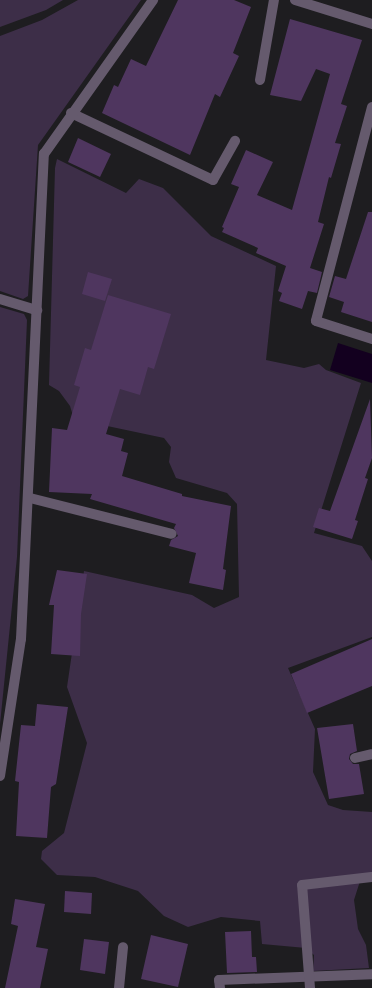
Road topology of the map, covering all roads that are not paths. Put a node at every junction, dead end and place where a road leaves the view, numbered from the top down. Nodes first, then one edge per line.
1 (153, 0) edge
2 (274, 0) edge
3 (295, 0) edge
4 (372, 24) edge
5 (260, 80) dead end
6 (372, 107) edge
7 (71, 113) junction
8 (235, 141) dead end
9 (0, 299) edge
10 (37, 310) junction
11 (372, 339) edge
12 (30, 498) junction
13 (172, 534) dead end
14 (372, 754) edge
15 (355, 758) dead end
16 (0, 776) edge
17 (372, 877) edge
18 (123, 947) dead end
19 (372, 974) edge
20 (309, 977) junction
21 (119, 988) edge
22 (220, 988) edge
23 (310, 988) edge

1 - 7 street
2 - 5 street
3 - 4 street
6 - 11 street
7 - 8 street
7 - 10 street
9 - 10 street
10 - 12 street
12 - 13 street
12 - 16 street
14 - 15 street
17 - 20 street
18 - 21 street
19 - 20 street
20 - 22 street
20 - 23 street

